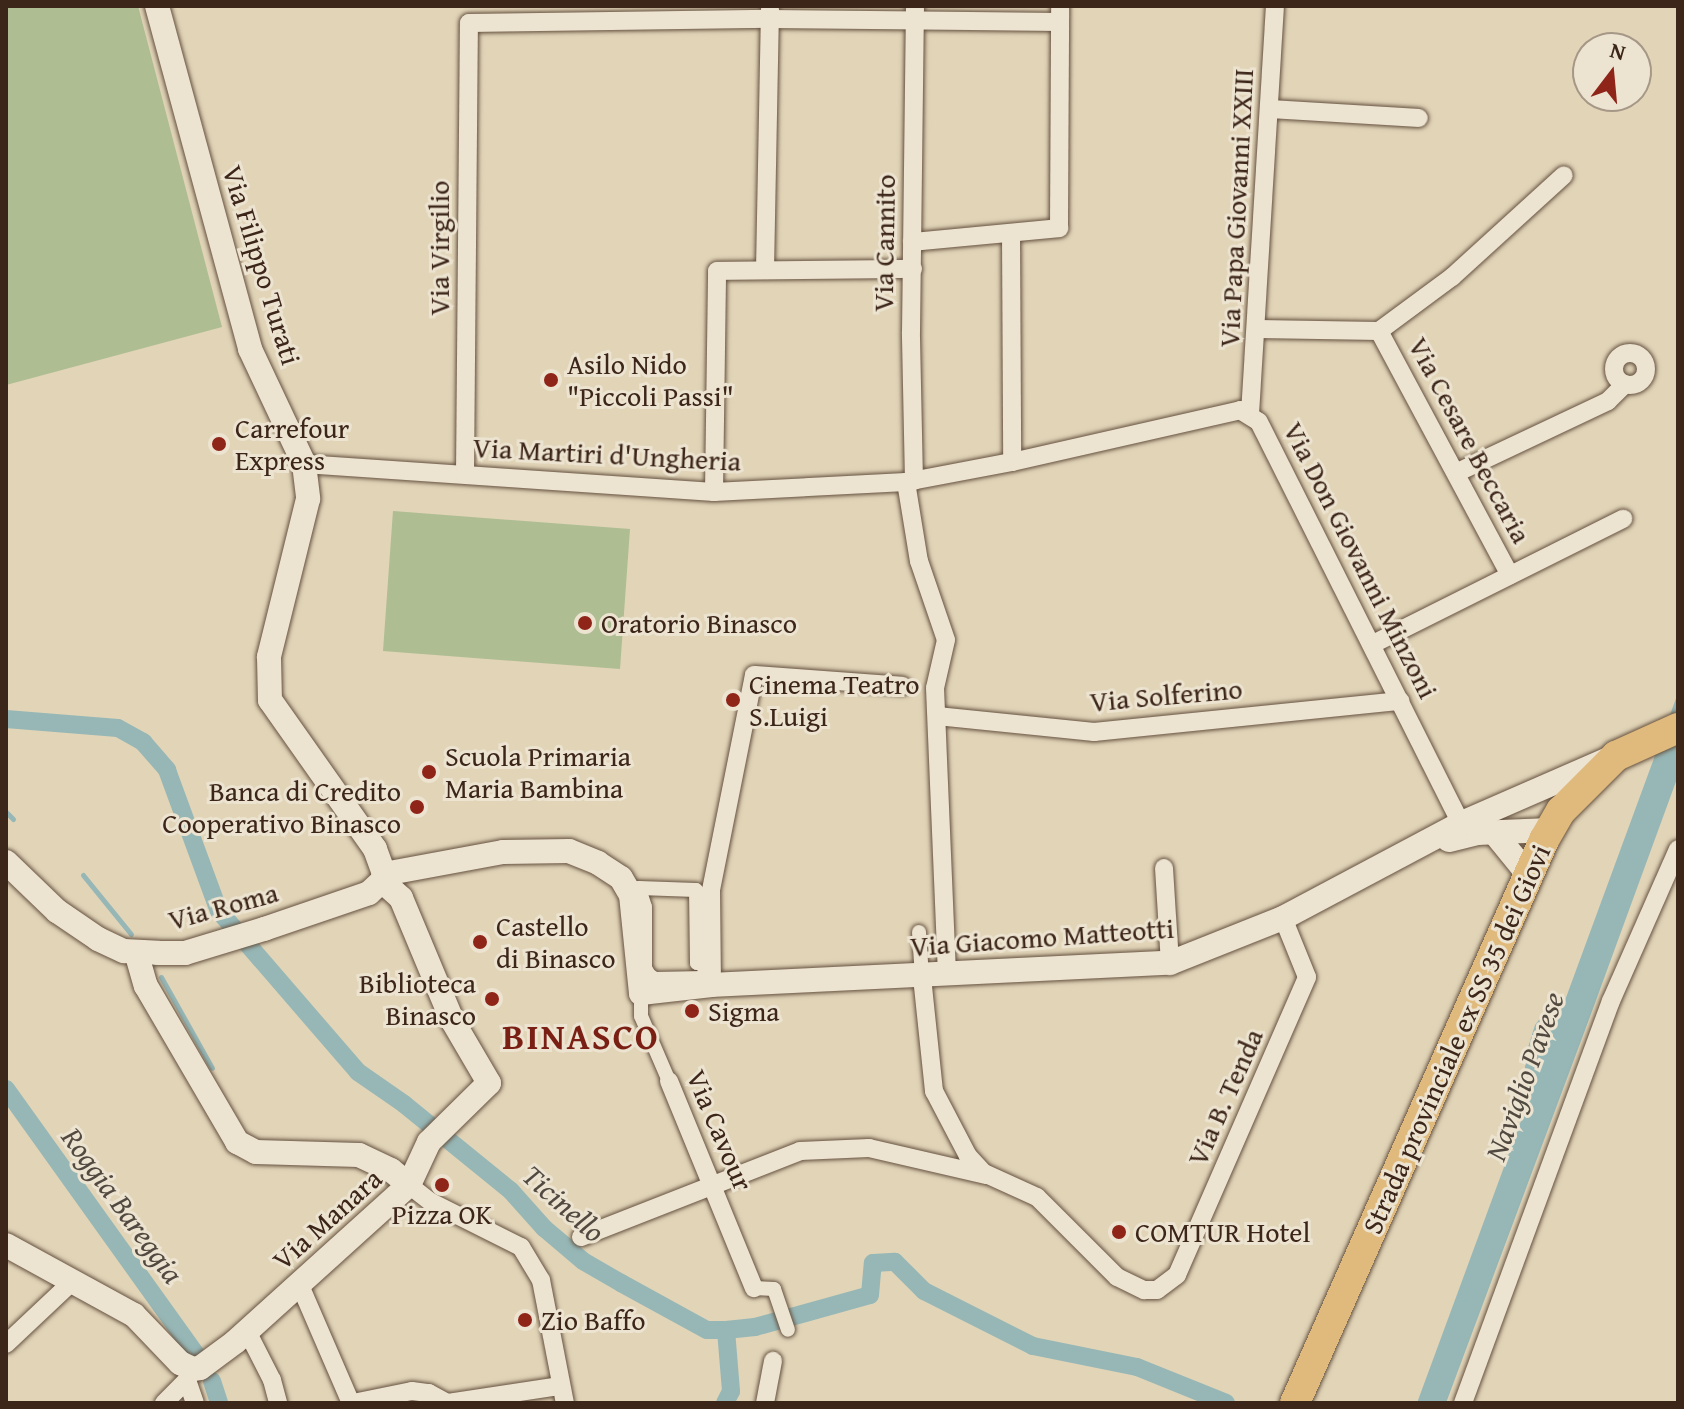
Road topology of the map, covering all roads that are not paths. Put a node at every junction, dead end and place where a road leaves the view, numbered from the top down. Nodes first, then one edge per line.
1 (157, 6) edge
2 (1275, 6) edge
3 (770, 12) edge
4 (915, 13) edge
5 (1060, 14) edge
6 (1271, 109) junction
7 (1419, 118) dead end
8 (1564, 175) dead end
9 (1011, 233) junction
10 (912, 242) junction
11 (913, 269) junction
12 (765, 270) junction
13 (1258, 329) junction
14 (1379, 331) junction
15 (1625, 384) dead end
16 (1250, 414) junction
17 (1012, 462) junction
18 (304, 464) junction
19 (1458, 472) junction
20 (465, 474) junction
21 (910, 481) junction
22 (714, 492) junction
23 (1623, 519) dead end
24 (1510, 575) junction
25 (1373, 644) junction
26 (903, 686) dead end
27 (1400, 701) junction
28 (937, 716) junction
29 (1678, 728) edge
30 (1616, 756) junction
31 (1504, 804) junction
32 (1464, 829) junction
33 (1550, 830) junction
34 (1496, 835) junction
35 (1678, 849) edge
36 (6, 862) edge
37 (1164, 868) dead end
38 (1527, 873) junction
39 (383, 878) junction
40 (639, 888) joint
41 (1283, 918) junction
42 (919, 932) dead end
43 (136, 952) junction
44 (1170, 963) junction
45 (947, 976) junction
46 (922, 977) junction
47 (712, 985) junction
48 (641, 993) junction
49 (474, 1056) joint
50 (669, 1081) joint
51 (955, 1135) junction
52 (933, 1163) junction
53 (989, 1175) junction
54 (713, 1183) junction
55 (409, 1185) junction
56 (581, 1237) dead end
57 (6, 1245) edge
58 (74, 1280) junction
59 (299, 1283) junction
60 (754, 1288) joint
61 (788, 1330) dead end
62 (247, 1331) junction
63 (6, 1344) edge
64 (773, 1361) dead end
65 (190, 1374) junction
66 (562, 1394) edge
67 (164, 1403) edge
68 (195, 1403) edge
69 (278, 1403) edge
70 (352, 1403) edge
71 (765, 1403) edge
72 (1295, 1403) edge
73 (1463, 1403) edge

1 - 18 street, Via Filippo Turati
2 - 6 street, Via Papa Giovanni XXIII
3 - 4 street
3 - 12 street
3 - 20 street, Via Virgilio
4 - 5 street
4 - 10 street, Via Cannito
5 - 9 street
6 - 7 street
6 - 13 street, Via Papa Giovanni XXIII
8 - 14 street
9 - 10 street
9 - 17 street
10 - 11 street, Via Cannito
11 - 12 street
11 - 21 street, Via Cannito
12 - 22 street
13 - 14 street
13 - 16 street, Via Papa Giovanni XXIII
14 - 19 street, Via Cesare Beccaria
15 - 19 street
16 - 17 street, Via Don Giovanni Minzoni
16 - 25 street, Via Don Giovanni Minzoni
17 - 21 street, Via Don Giovanni Minzoni
18 - 20 street, Via Martiri d'Ungheria
18 - 39 street, Via Filippo Turati
19 - 24 street, Via Cesare Beccaria
20 - 22 street, Via Martiri d'Ungheria
21 - 22 street, Via Martiri d'Ungheria
21 - 28 street, Via Cannito
23 - 24 street
24 - 25 street
25 - 27 street, Via Don Giovanni Minzoni
26 - 47 street
27 - 28 street, Via Solferino
27 - 32 street, Via Don Giovanni Minzoni
28 - 45 street, Via Cannito
29 - 30 main road, Strada provinciale ex SS 35 dei Giovi
30 - 31 street, Via Giacomo Matteotti
30 - 33 main road, Strada provinciale ex SS 35 dei Giovi
31 - 32 street, Via Giacomo Matteotti
31 - 33 street
32 - 34 street, Via Giacomo Matteotti
32 - 41 street, Via Giacomo Matteotti
33 - 34 street, Via Giacomo Matteotti
33 - 38 main road, Strada provinciale ex SS 35 dei Giovi
34 - 38 street
35 - 73 street
36 - 43 street, Via Roma
37 - 44 street
38 - 72 main road, Strada provinciale ex SS 35 dei Giovi
39 - 43 street, Via Roma
39 - 48 street, Via Roma
39 - 49 street, Via Filippo Turati
40 - 40 street
41 - 44 street, Via Giacomo Matteotti
41 - 53 street, Via B. Tenda
42 - 46 street
43 - 55 street
44 - 45 street, Via Giacomo Matteotti
45 - 46 street, Via Giacomo Matteotti
46 - 47 street, Via Giacomo Matteotti
46 - 51 street
47 - 48 street, Via Giacomo Matteotti
48 - 50 street, Via Cavour
49 - 55 street, Via Manara
50 - 54 street, Via Cavour
51 - 52 street
51 - 53 street
52 - 53 street
52 - 54 street
54 - 56 street
54 - 60 street, Via Cavour
55 - 59 street, Via Manara
55 - 66 street
57 - 58 street
58 - 63 street
58 - 65 street
59 - 62 street, Via Manara
59 - 70 street
60 - 61 street
62 - 65 street, Via Manara
62 - 69 street
64 - 71 street
65 - 67 street, Via Manara
65 - 68 street
66 - 70 street

